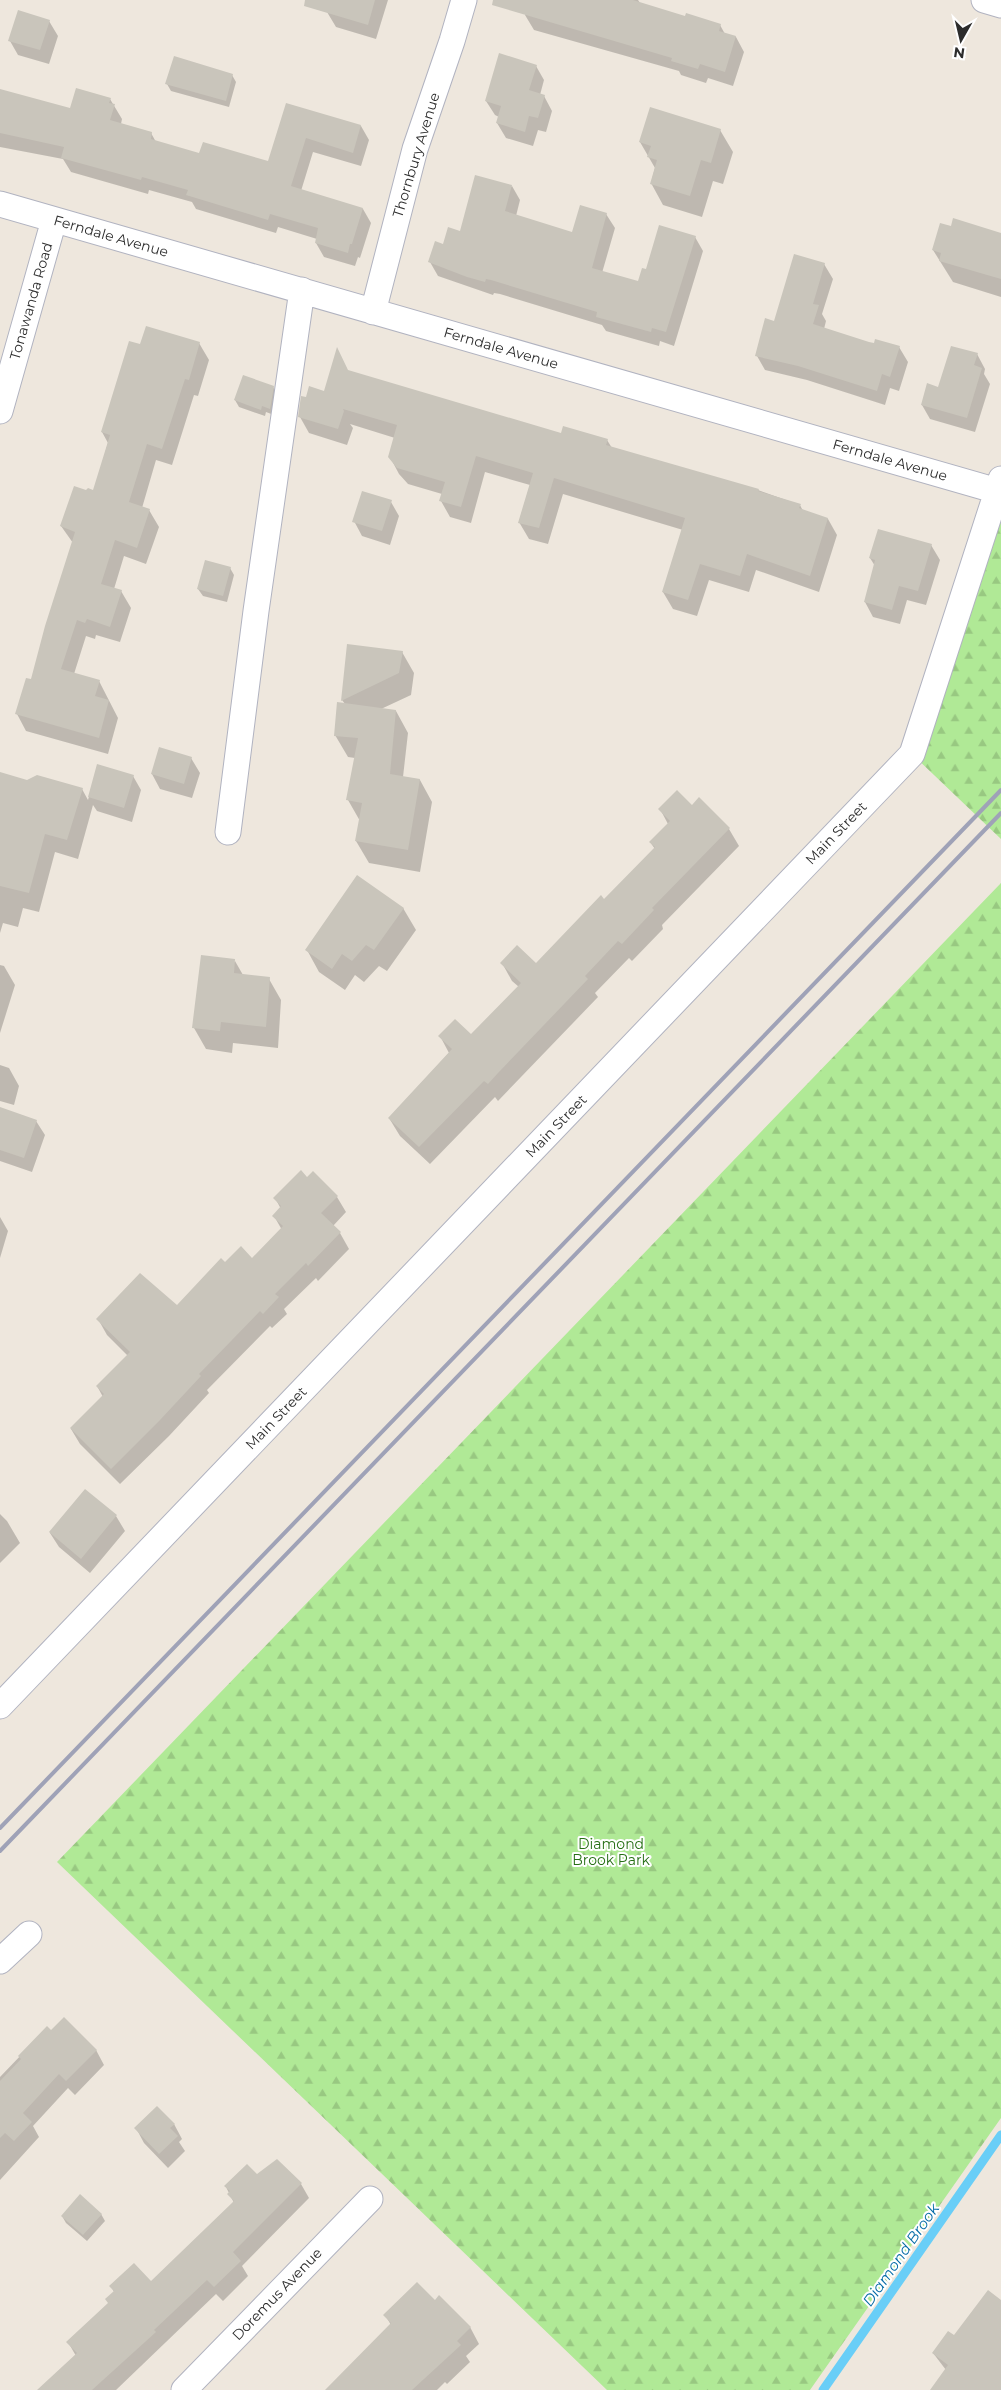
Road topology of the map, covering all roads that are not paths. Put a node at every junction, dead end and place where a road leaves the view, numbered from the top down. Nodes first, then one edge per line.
1 (464, 0) edge
2 (984, 0) edge
3 (1001, 5) edge
4 (0, 204) edge
5 (54, 220) junction
6 (302, 290) junction
7 (373, 312) junction
8 (0, 411) edge
9 (1000, 487) edge
10 (228, 832) dead end
11 (0, 1706) edge
12 (29, 1934) dead end
13 (0, 1961) edge
14 (370, 2199) dead end
15 (184, 2390) edge

1 - 7 street, Thornbury Avenue
2 - 3 street
4 - 5 street, Ferndale Avenue
5 - 6 street, Ferndale Avenue
5 - 8 street, Tonawanda Road
6 - 7 street, Ferndale Avenue
6 - 10 street
7 - 9 street, Ferndale Avenue
9 - 11 street, Main Street
12 - 13 street
14 - 15 street, Doremus Avenue

